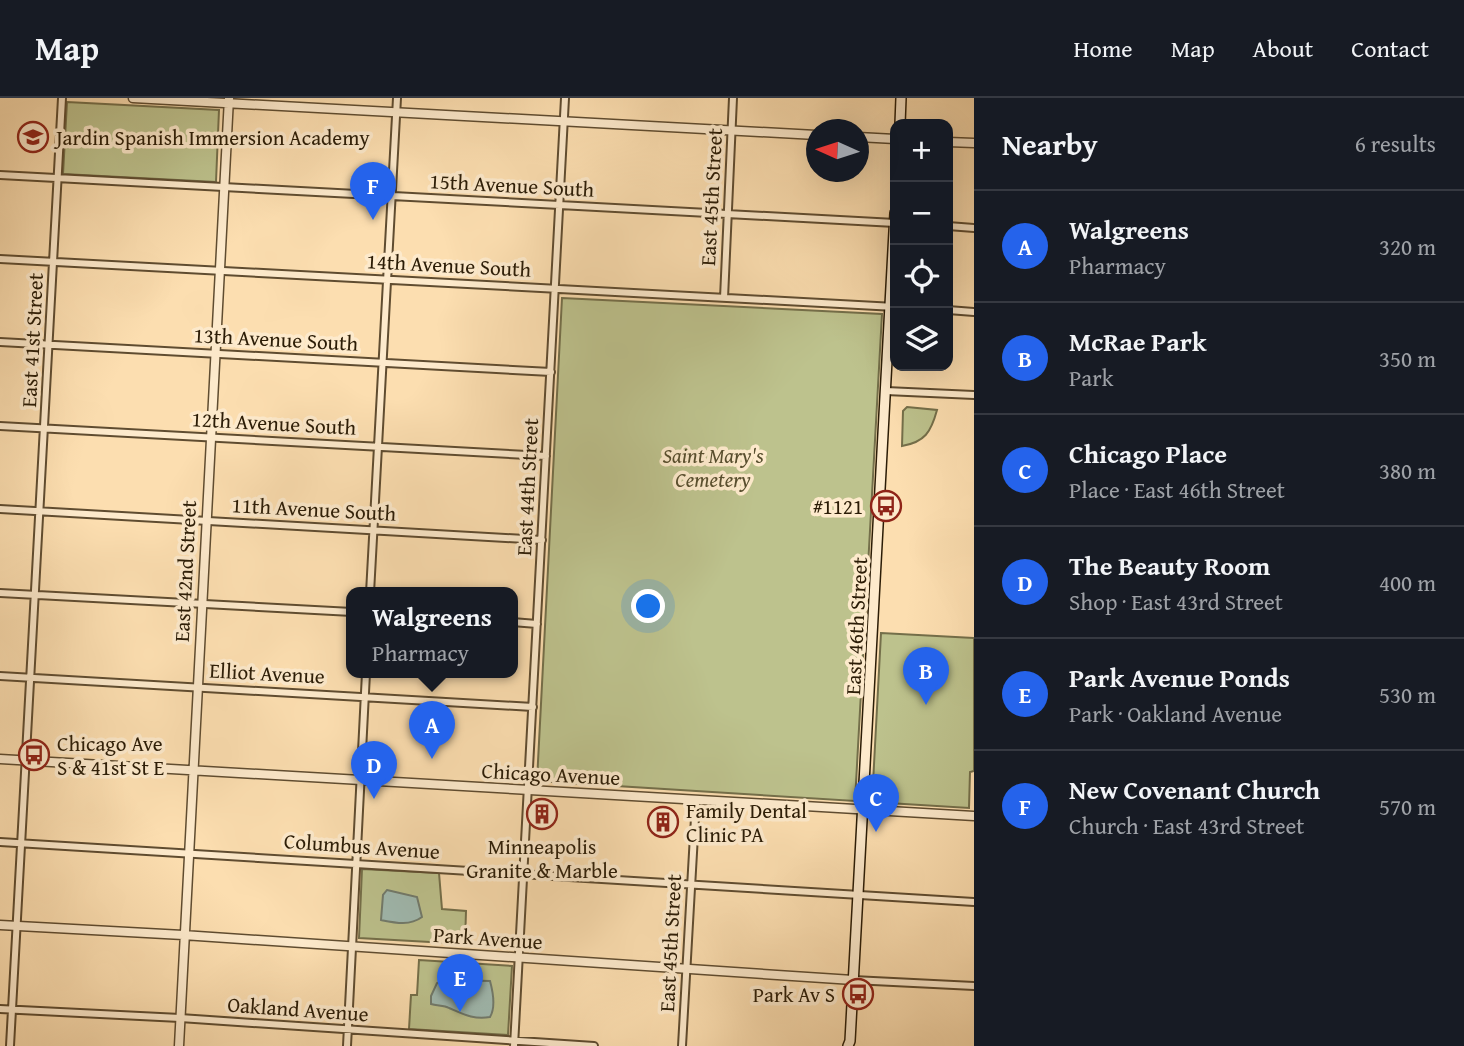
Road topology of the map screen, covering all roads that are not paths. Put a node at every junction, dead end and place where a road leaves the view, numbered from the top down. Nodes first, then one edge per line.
1 (62, 98) edge
2 (133, 98) edge
3 (397, 98) edge
4 (565, 98) edge
5 (733, 98) edge
6 (901, 98) edge
7 (229, 101) edge
8 (396, 112) junction
9 (900, 119) edge
10 (564, 120) junction
11 (732, 130) junction
12 (806, 134) edge
13 (869, 138) edge
14 (890, 139) edge
15 (953, 142) edge
16 (974, 143) edge
17 (0, 176) edge
18 (58, 178) junction
19 (224, 187) junction
20 (392, 196) junction
21 (560, 205) junction
22 (727, 214) junction
23 (890, 223) edge
24 (953, 226) edge
25 (974, 228) edge
26 (0, 259) edge
27 (53, 262) junction
28 (219, 270) junction
29 (387, 279) junction
30 (555, 288) junction
31 (724, 298) junction
32 (890, 307) edge
33 (893, 308) edge
34 (953, 310) edge
35 (974, 312) edge
36 (0, 342) edge
37 (49, 345) junction
38 (215, 354) junction
39 (383, 363) junction
40 (551, 372) junction
41 (886, 391) junction
42 (974, 395) edge
43 (0, 426) edge
44 (44, 429) junction
45 (211, 437) junction
46 (378, 447) junction
47 (546, 456) junction
48 (0, 509) edge
49 (40, 512) junction
50 (205, 522) junction
51 (374, 530) junction
52 (542, 540) junction
53 (370, 587) edge
54 (0, 593) edge
55 (35, 595) junction
56 (201, 604) junction
57 (346, 612) edge
58 (518, 622) edge
59 (537, 624) junction
60 (0, 676) edge
61 (30, 678) junction
62 (366, 678) edge
63 (197, 687) junction
64 (365, 696) junction
65 (533, 707) junction
66 (0, 759) edge
67 (26, 761) junction
68 (193, 770) junction
69 (360, 780) junction
70 (528, 790) junction
71 (696, 800) junction
72 (863, 810) junction
73 (974, 816) edge
74 (0, 842) edge
75 (22, 844) junction
76 (188, 853) junction
77 (356, 863) junction
78 (524, 874) junction
79 (691, 884) junction
80 (858, 894) junction
81 (974, 902) edge
82 (0, 925) edge
83 (17, 926) junction
84 (183, 935) junction
85 (352, 947) junction
86 (519, 958) junction
87 (686, 968) junction
88 (853, 980) junction
89 (974, 986) edge
90 (0, 1009) edge
91 (12, 1010) junction
92 (180, 1018) junction
93 (347, 1030) junction
94 (515, 1043) edge
95 (850, 1044) edge
96 (10, 1046) edge
97 (178, 1046) edge
98 (346, 1046) edge
99 (594, 1046) edge
100 (682, 1046) edge

1 - 18 street, East 41st Street
2 - 7 street
3 - 8 street
4 - 10 street, East 44th Street
5 - 11 street, East 45th Street
6 - 9 main road
7 - 8 street
7 - 19 street, East 42nd Street
8 - 10 street
8 - 20 street
10 - 11 street
10 - 21 street, East 44th Street
11 - 12 street
11 - 22 street, East 45th Street
13 - 14 street
15 - 16 street
17 - 18 street, 15th Avenue South
18 - 19 street, 15th Avenue South
18 - 27 street, East 41st Street
19 - 20 street, 15th Avenue South
19 - 28 street, East 42nd Street
20 - 21 street, 15th Avenue South
20 - 29 street
21 - 22 street, 15th Avenue South
21 - 30 street, East 44th Street
22 - 23 street, 15th Avenue South
22 - 31 street, East 45th Street
24 - 25 street
26 - 27 street, 14th Avenue South
27 - 28 street, 14th Avenue South
27 - 37 street, East 41st Street
28 - 29 street, 14th Avenue South
28 - 38 street, East 42nd Street
29 - 30 street, 14th Avenue South
29 - 39 street
30 - 31 street, 14th Avenue South
30 - 40 street, East 44th Street
31 - 32 street, 14th Avenue South
33 - 41 main road, East 46th Street
34 - 35 street
36 - 37 street, 13th Avenue South
37 - 38 street, 13th Avenue South
37 - 44 street, East 41st Street
38 - 39 street, 13th Avenue South
38 - 45 street, East 42nd Street
39 - 40 street, 13th Avenue South
39 - 46 street
40 - 47 street, East 44th Street
41 - 42 street
41 - 72 main road, East 46th Street
43 - 44 street, 12th Avenue South
44 - 45 street, 12th Avenue South
44 - 49 street, East 41st Street
45 - 46 street, 12th Avenue South
45 - 50 street, East 42nd Street
46 - 47 street, 12th Avenue South
46 - 51 street
47 - 52 street, East 44th Street
48 - 49 street, 11th Avenue South
49 - 50 street, 11th Avenue South
49 - 55 street, East 41st Street
50 - 51 street, 11th Avenue South
50 - 56 street, East 42nd Street
51 - 52 street, 11th Avenue South
51 - 53 street
52 - 59 street, East 44th Street
54 - 55 street
55 - 56 street
55 - 61 street, East 41st Street
56 - 57 street
56 - 63 street, East 42nd Street
58 - 59 street
59 - 65 street, East 44th Street
60 - 61 street, Elliot Avenue
61 - 63 street, Elliot Avenue
61 - 67 street, East 41st Street
62 - 64 street
63 - 64 street, Elliot Avenue
63 - 68 street, East 42nd Street
64 - 65 street, Elliot Avenue
64 - 69 street
65 - 70 street, East 44th Street
66 - 67 street, Chicago Avenue
67 - 68 street, Chicago Avenue
67 - 75 street, East 41st Street
68 - 69 street, Chicago Avenue
68 - 76 street, East 42nd Street
69 - 70 street, Chicago Avenue
69 - 77 street
70 - 71 street, Chicago Avenue
70 - 78 street, East 44th Street
71 - 72 street, Chicago Avenue
71 - 79 street, East 45th Street
72 - 73 street, Chicago Avenue
72 - 80 main road, East 46th Street
74 - 75 street, Columbus Avenue
75 - 76 street, Columbus Avenue
75 - 83 street, East 41st Street
76 - 77 street, Columbus Avenue
76 - 84 street, East 42nd Street
77 - 78 street, Columbus Avenue
77 - 85 street
78 - 79 street, Columbus Avenue
78 - 86 street, East 44th Street
79 - 80 street, Columbus Avenue
79 - 87 street, East 45th Street
80 - 81 street, Columbus Avenue
80 - 88 main road, East 46th Street
82 - 83 street, Park Avenue
83 - 84 street, Park Avenue
83 - 91 street, East 41st Street
84 - 85 street, Park Avenue
84 - 92 street, East 42nd Street
85 - 86 street, Park Avenue
85 - 93 street
86 - 87 street, Park Avenue
86 - 94 street, East 44th Street
87 - 88 street, Park Avenue
87 - 100 street, East 45th Street
88 - 89 street, Park Avenue
88 - 95 main road, East 46th Street
90 - 91 street, Oakland Avenue
91 - 92 street, Oakland Avenue
91 - 96 street, East 41st Street
92 - 93 street, Oakland Avenue
92 - 97 street, East 42nd Street
93 - 94 street, Oakland Avenue
93 - 98 street
94 - 99 street, Oakland Avenue

